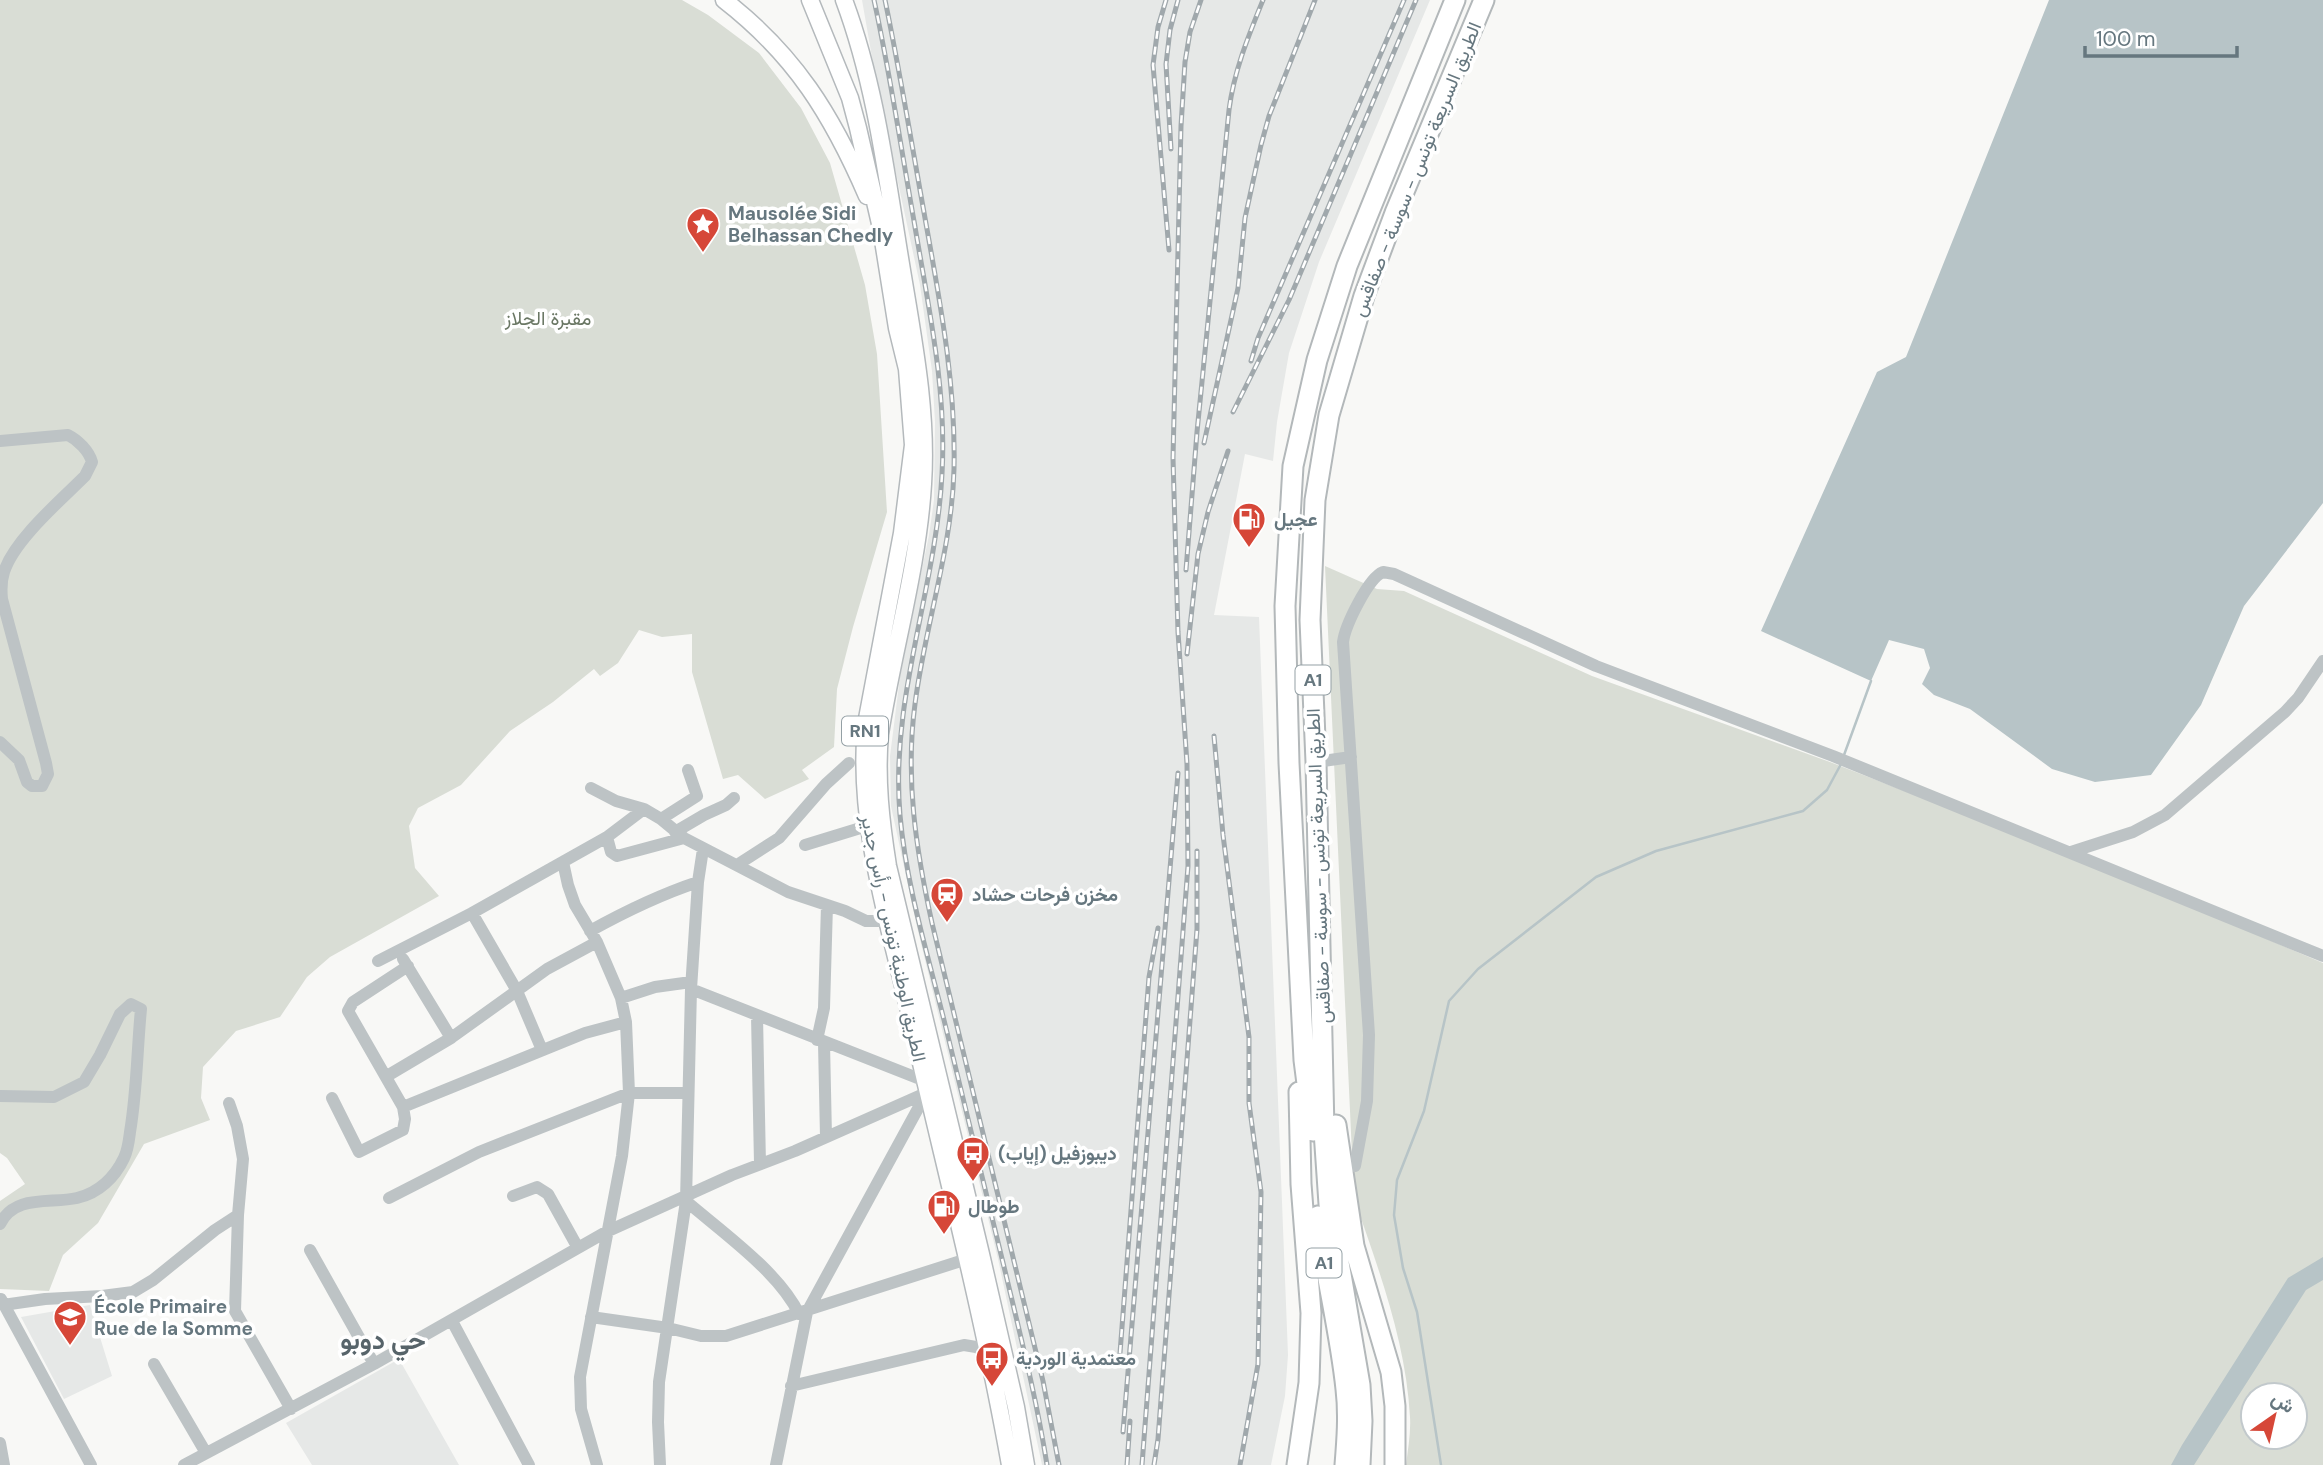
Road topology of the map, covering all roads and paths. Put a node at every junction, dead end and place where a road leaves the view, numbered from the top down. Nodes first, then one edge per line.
1 (724, 0) edge
2 (810, 0) edge
3 (844, 0) edge
4 (1455, 0) edge
5 (1484, 0) edge
6 (881, 228) junction
7 (0, 441) edge
8 (2323, 661) edge
9 (0, 742) edge
10 (1352, 757) junction
11 (1316, 762) junction
12 (849, 763) dead end
13 (688, 770) dead end
14 (591, 788) dead end
15 (734, 798) dead end
16 (644, 809) junction
17 (661, 819) junction
18 (867, 826) junction
19 (679, 835) junction
20 (607, 837) junction
21 (805, 845) dead end
22 (703, 849) junction
23 (2071, 852) junction
24 (563, 862) junction
25 (737, 865) junction
26 (698, 882) junction
27 (827, 905) junction
28 (472, 913) junction
29 (888, 921) junction
30 (594, 936) junction
31 (397, 950) junction
32 (2323, 956) edge
33 (378, 961) dead end
34 (408, 966) junction
35 (691, 985) junction
36 (517, 991) junction
37 (621, 998) junction
38 (757, 1016) junction
39 (626, 1022) junction
40 (451, 1038) junction
41 (821, 1041) junction
42 (542, 1050) junction
43 (1304, 1060) junction
44 (1323, 1069) junction
45 (387, 1076) junction
46 (931, 1087) junction
47 (629, 1093) junction
48 (688, 1093) junction
49 (0, 1096) edge
50 (332, 1098) dead end
51 (229, 1103) dead end
52 (402, 1107) junction
53 (826, 1137) junction
54 (760, 1164) junction
55 (1355, 1166) dead end
56 (513, 1196) dead end
57 (389, 1198) dead end
58 (686, 1198) junction
59 (238, 1215) junction
60 (0, 1224) edge
61 (606, 1232) junction
62 (578, 1248) junction
63 (310, 1250) dead end
64 (967, 1259) junction
65 (1, 1301) edge
66 (803, 1313) junction
67 (592, 1317) junction
68 (5, 1319) edge
69 (452, 1321) junction
70 (668, 1328) junction
71 (987, 1353) junction
72 (154, 1364) dead end
73 (374, 1364) junction
74 (792, 1386) junction
75 (291, 1409) junction
76 (0, 1443) edge
77 (206, 1453) junction
78 (4, 1465) edge
79 (91, 1465) edge
80 (184, 1465) edge
81 (529, 1465) edge
82 (597, 1465) edge
83 (660, 1465) edge
84 (776, 1465) edge
85 (1010, 1465) edge
86 (1027, 1465) edge
87 (1297, 1465) edge
88 (1345, 1465) edge
89 (1360, 1465) edge
90 (1395, 1465) edge

1 - 6 main road
2 - 6 main road, الطريق الوطنية تونس - رأس جدير / RN1
3 - 46 main road, الطريق الوطنية تونس - رأس جدير / RN1
4 - 43 highway, الطريق السريعة تونس - سوسة - صفاقس / A1
5 - 11 highway, الطريق السريعة تونس - سوسة - صفاقس / A1
6 - 18 main road, الطريق الوطنية تونس - رأس جدير / RN1
7 - 9 street
8 - 23 street
10 - 11 street
10 - 23 street
10 - 55 street
11 - 44 highway, الطريق السريعة تونس - سوسة - صفاقس / A1
12 - 25 street
13 - 17 street
14 - 16 street
15 - 19 street
16 - 17 street
16 - 20 street
17 - 19 street
18 - 21 street
18 - 29 main road, الطريق الوطنية تونس - رأس جدير / RN1
19 - 20 street
19 - 22 street
20 - 24 street
22 - 25 street
22 - 26 street
23 - 32 street
24 - 28 street
24 - 30 street
25 - 27 street
26 - 30 street
26 - 35 street
27 - 29 street
27 - 41 street
28 - 31 street
28 - 36 street
29 - 46 main road, الطريق الوطنية تونس - رأس جدير / RN1
30 - 36 street
30 - 37 street
31 - 33 street
31 - 34 street
34 - 40 street
34 - 45 street
35 - 37 street
35 - 38 street
35 - 48 street
36 - 40 street
36 - 42 street
37 - 39 street
38 - 41 street
38 - 54 street
39 - 42 street
39 - 47 street
40 - 45 street
41 - 46 street
41 - 53 street
42 - 52 street
43 - 87 highway
43 - 88 highway, الطريق السريعة تونس - سوسة - صفاقس / A1
44 - 89 highway, الطريق السريعة تونس - سوسة - صفاقس / A1
44 - 90 highway
45 - 52 street
46 - 53 street
46 - 64 main road, الطريق الوطنية تونس - رأس جدير / RN1
46 - 66 street
46 - 86 main road, الطريق الوطنية تونس - رأس جدير / RN1
47 - 48 street
47 - 57 street
47 - 61 street
48 - 58 street
49 - 60 street
50 - 52 street
51 - 59 street
53 - 54 street
54 - 58 street
56 - 62 street
58 - 61 street
58 - 66 street
58 - 70 street
59 - 65 street
59 - 75 street
61 - 62 street
61 - 67 street
62 - 69 street
63 - 73 street
64 - 66 street
64 - 71 main road, الطريق الوطنية تونس - رأس جدير / RN1
65 - 68 street
66 - 70 street
66 - 74 street
67 - 70 street
67 - 82 street
68 - 79 street
69 - 73 street
69 - 81 street
70 - 83 street
71 - 74 street
71 - 85 main road, الطريق الوطنية تونس - رأس جدير / RN1
72 - 77 street
73 - 75 street
74 - 84 street
75 - 77 street
76 - 78 street
77 - 80 street

